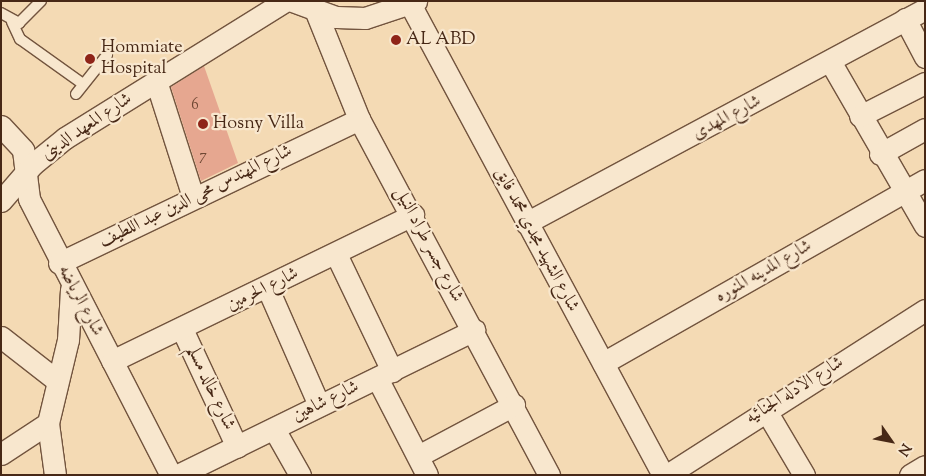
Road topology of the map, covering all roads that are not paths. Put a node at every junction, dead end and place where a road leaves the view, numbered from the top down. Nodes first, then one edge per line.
1 (41, 1) edge
2 (285, 1) edge
3 (292, 1) edge
4 (413, 3) edge
5 (925, 9) edge
6 (316, 12) junction
7 (1, 13) edge
8 (905, 19) junction
9 (12, 22) junction
10 (106, 55) dead end
11 (925, 56) edge
12 (831, 63) junction
13 (156, 81) junction
14 (925, 83) edge
15 (84, 84) junction
16 (76, 94) dead end
17 (860, 116) junction
18 (360, 119) junction
19 (1, 126) edge
20 (925, 129) edge
21 (880, 154) junction
22 (27, 171) junction
23 (925, 180) edge
24 (903, 192) junction
25 (193, 197) junction
26 (1, 201) edge
27 (413, 215) junction
28 (526, 223) junction
29 (925, 226) edge
30 (336, 254) junction
31 (59, 262) junction
32 (71, 285) junction
33 (268, 289) junction
34 (925, 310) edge
35 (182, 329) junction
36 (474, 330) junction
37 (1, 337) edge
38 (112, 361) junction
39 (603, 363) junction
40 (385, 374) junction
41 (56, 380) junction
42 (318, 403) junction
43 (514, 405) junction
44 (765, 409) junction
45 (48, 423) junction
46 (274, 429) junction
47 (237, 447) junction
48 (1, 454) edge
49 (418, 456) junction
50 (925, 466) edge
51 (55, 475) edge
52 (171, 475) edge
53 (178, 475) edge
54 (300, 475) edge
55 (428, 475) edge
56 (549, 475) edge
57 (665, 475) edge
58 (804, 475) edge
59 (910, 475) edge

1 - 9 lane
2 - 13 street, شارع المعهد الدينى
3 - 6 street
4 - 6 street
4 - 28 street, شارع الشهيد مجدي محمد فايق
5 - 8 street, شارع المهدى
6 - 18 street, شارع جسر طراد النيل
7 - 9 lane
8 - 11 street
8 - 12 street, شارع المهدى
9 - 15 lane
10 - 15 lane
12 - 17 street
12 - 28 street, شارع المهدى
13 - 22 street, شارع المعهد الدينى
13 - 25 street
14 - 17 street
15 - 16 lane
17 - 21 street
18 - 25 street, شارع المهندس محى الدين عبد اللطيف
18 - 27 street, شارع جسر طراد النيل
19 - 22 street, شارع الرياضه
20 - 21 street
21 - 24 street
22 - 26 street, شارع المعهد الدينى
22 - 31 street, شارع الرياضه
23 - 24 street, شارع المدينه المنوره
24 - 29 street
24 - 39 street, شارع المدينه المنوره
25 - 31 street, شارع المهندس محى الدين عبد اللطيف
27 - 30 street, شارع الحرمين
27 - 36 street, شارع جسر طراد النيل
28 - 39 street, شارع الشهيد مجدي محمد فايق
30 - 33 street, شارع الحرمين
30 - 40 street
31 - 32 street, شارع الرياضه
32 - 38 street, شارع الرياضه
32 - 41 street
33 - 35 street, شارع الحرمين
33 - 42 street
34 - 44 street, شارع الادله الجنائيه
35 - 38 street, شارع الحرمين
35 - 47 street, شارع خالد مسلم
36 - 40 street, شارع شاهين
36 - 43 street, شارع جسر طراد النيل
37 - 41 street
38 - 52 street, شارع الرياضه
39 - 57 street, شارع الشهيد مجدي محمد فايق
40 - 42 street, شارع شاهين
40 - 49 street
41 - 45 street
42 - 46 street, شارع شاهين
43 - 49 street
43 - 56 street, شارع جسر طراد النيل
44 - 57 street, شارع الادله الجنائيه
44 - 58 street
45 - 48 street
45 - 51 street
46 - 47 street, شارع شاهين
46 - 54 street
47 - 53 street, شارع شاهين
49 - 55 street
50 - 59 street

